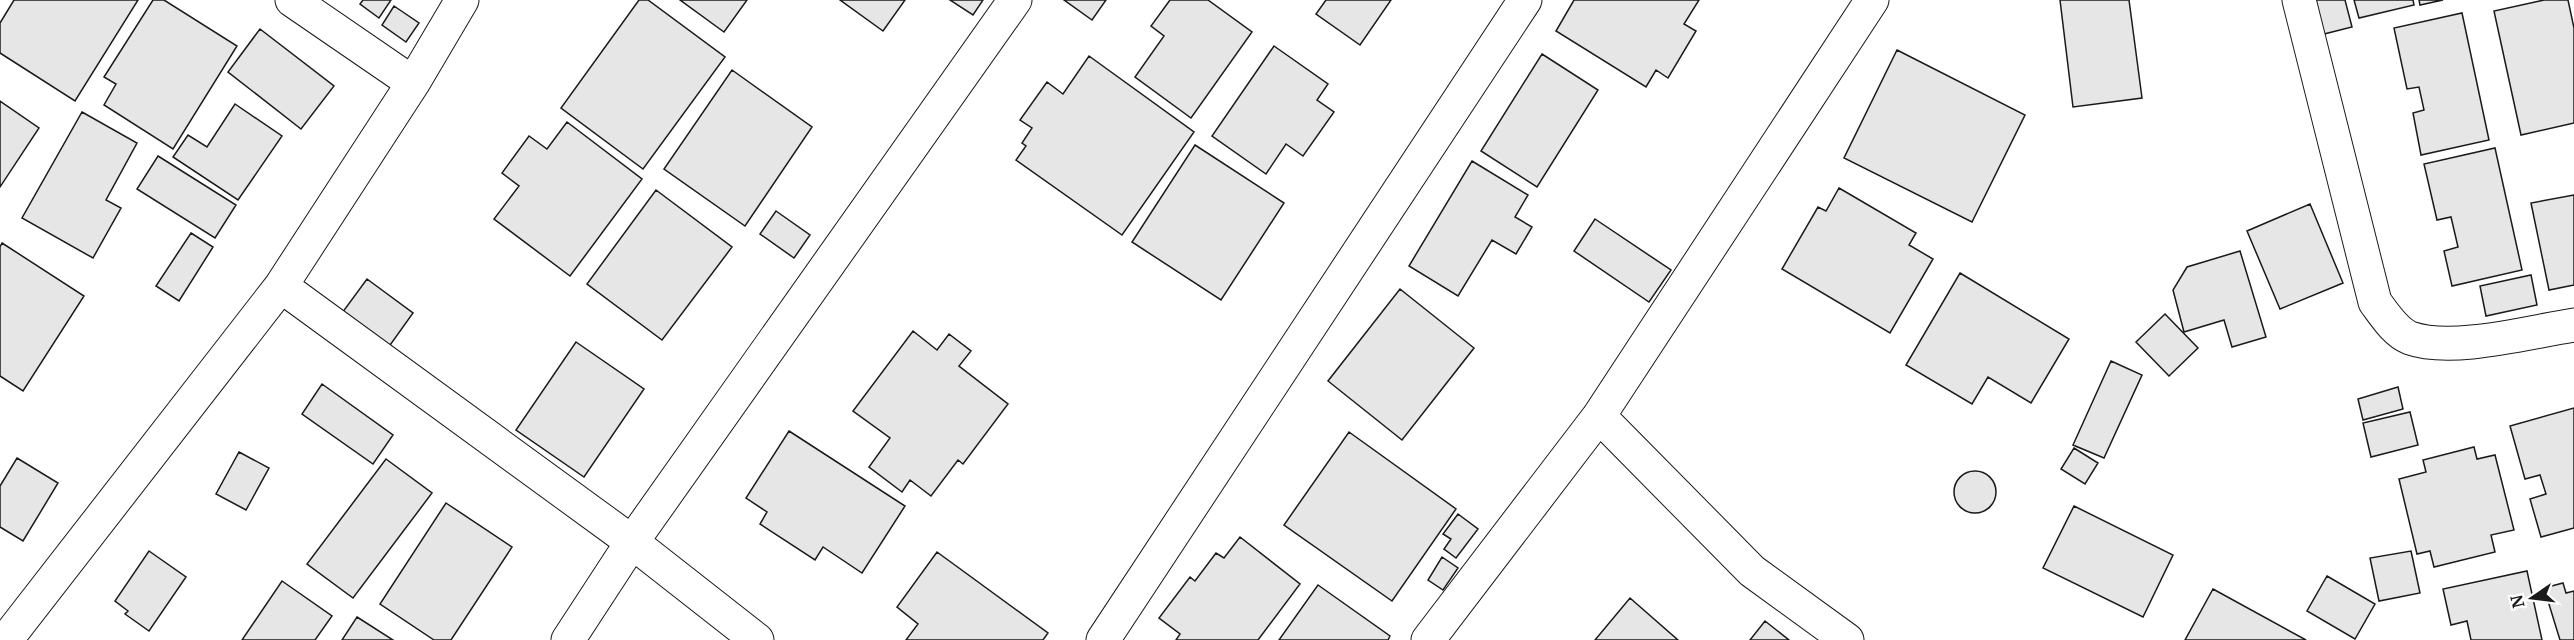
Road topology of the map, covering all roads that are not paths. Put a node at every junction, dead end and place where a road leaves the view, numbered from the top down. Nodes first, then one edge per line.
1 (292, 0) edge
2 (462, 0) edge
3 (1015, 0) edge
4 (1525, 0) edge
5 (1872, 0) edge
6 (2299, 0) edge
7 (414, 83) junction
8 (281, 286) junction
9 (2574, 325) edge
10 (1599, 416) junction
11 (632, 542) junction
12 (0, 637) edge
13 (5, 640) edge
14 (568, 640) edge
15 (757, 640) edge
16 (1103, 640) edge
17 (1428, 640) edge
18 (1847, 640) edge

1 - 7 street
2 - 7 street
3 - 11 street
4 - 16 street
5 - 10 street
6 - 9 street
7 - 8 street
8 - 11 street
8 - 13 street
10 - 17 street
10 - 18 street
11 - 14 street
11 - 15 street
12 - 13 street

